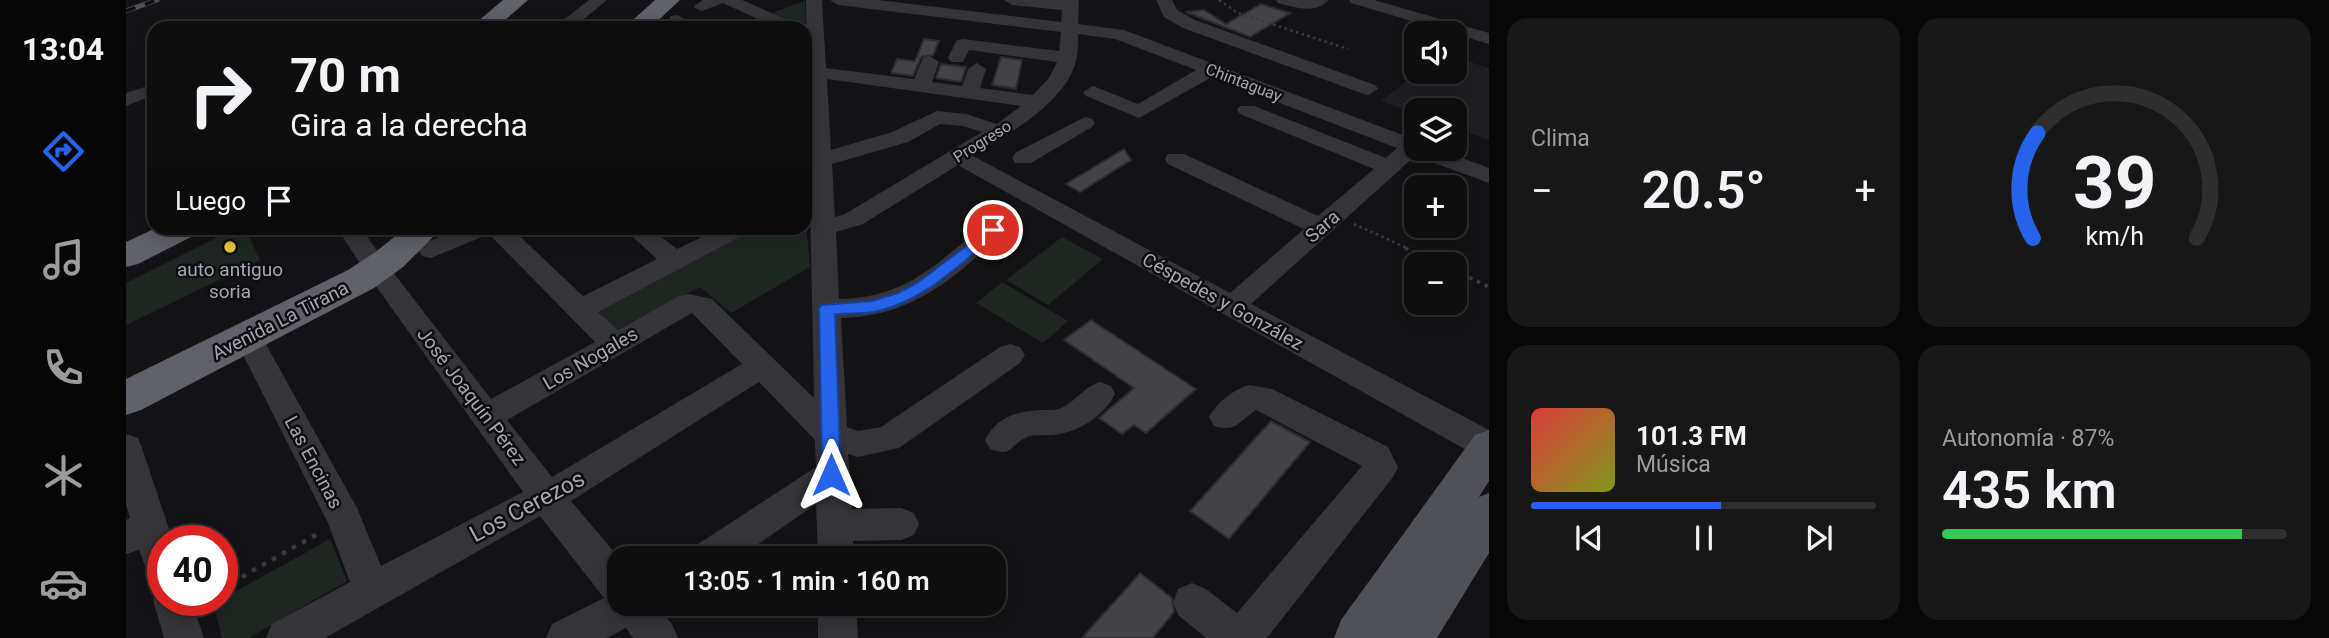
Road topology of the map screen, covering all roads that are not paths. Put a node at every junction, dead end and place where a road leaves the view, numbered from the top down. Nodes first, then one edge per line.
1 (517, 0) edge
2 (533, 0) edge
3 (598, 0) edge
4 (729, 0) edge
5 (814, 0) edge
6 (838, 0) edge
7 (1012, 0) edge
8 (1164, 0) edge
9 (1284, 0) edge
10 (1321, 0) edge
11 (1357, 0) edge
12 (1427, 0) edge
13 (1070, 11) edge
14 (688, 13) edge
15 (1408, 15) junction
16 (491, 21) edge
17 (507, 21) edge
18 (571, 21) edge
19 (660, 21) edge
20 (668, 21) edge
21 (776, 21) edge
22 (811, 21) edge
23 (1486, 34) edge
24 (812, 50) edge
25 (957, 58) dead end
26 (1068, 58) junction
27 (984, 60) junction
28 (930, 62) dead end
29 (1212, 69) junction
30 (817, 72) junction
31 (921, 86) junction
32 (1368, 89) dead end
33 (147, 91) edge
34 (1093, 92) dead end
35 (969, 93) junction
36 (812, 94) edge
37 (126, 100) edge
38 (1038, 102) junction
39 (1247, 110) dead end
40 (812, 112) edge
41 (1085, 123) dead end
42 (998, 131) junction
43 (1404, 146) edge
44 (957, 156) junction
45 (1404, 158) edge
46 (1176, 159) dead end
47 (1436, 161) edge
48 (1446, 161) edge
49 (816, 164) edge
50 (1009, 166) junction
51 (1389, 167) junction
52 (1489, 176) edge
53 (1489, 188) edge
54 (817, 209) edge
55 (1321, 228) junction
56 (993, 230) dead end
57 (147, 231) edge
58 (169, 235) edge
59 (394, 235) edge
60 (447, 235) edge
61 (504, 235) edge
62 (644, 235) edge
63 (724, 235) edge
64 (428, 239) edge
65 (126, 241) edge
66 (365, 252) edge
67 (126, 256) edge
68 (674, 260) junction
69 (1232, 306) junction
70 (827, 309) junction
71 (579, 310) junction
72 (248, 337) junction
73 (614, 344) junction
74 (1010, 355) dead end
75 (763, 365) junction
76 (126, 383) edge
77 (1100, 394) dead end
78 (126, 398) edge
79 (488, 416) junction
80 (1225, 417) dead end
81 (831, 435) junction
82 (1001, 440) dead end
83 (1489, 447) edge
84 (126, 448) edge
85 (831, 475) junction
86 (547, 498) junction
87 (1489, 513) edge
88 (901, 524) dead end
89 (138, 532) edge
90 (835, 542) edge
91 (726, 546) edge
92 (607, 573) edge
93 (372, 590) junction
94 (1192, 602) dead end
95 (177, 616) edge
96 (609, 616) edge
97 (641, 616) edge
98 (837, 616) edge
99 (184, 638) edge
100 (286, 638) edge
101 (566, 638) edge
102 (658, 638) edge
103 (838, 638) edge
104 (1239, 638) edge
105 (1359, 638) edge
106 (1409, 638) edge

1 - 16 highway
2 - 17 highway
3 - 18 street
4 - 21 street
5 - 22 street
6 - 13 street
7 - 13 street
8 - 32 street
9 - 10 street
11 - 15 street
12 - 15 street
13 - 26 street, Progreso
13 - 29 street, Chintaguay
14 - 19 highway
14 - 20 highway
15 - 23 street
24 - 30 street
25 - 27 street
26 - 27 street
26 - 38 street, Progreso
27 - 35 street
28 - 31 street
29 - 34 street
29 - 43 street, Chintaguay
30 - 31 street
30 - 36 street
31 - 35 street
33 - 37 street
35 - 38 street
38 - 42 street, Progreso
39 - 51 street, Chintaguay
40 - 49 street
41 - 50 street
42 - 44 street, Progreso
42 - 49 street
44 - 50 street, Céspedes y González
44 - 54 street, Progreso
45 - 51 street, Sara
46 - 55 street
47 - 53 street
48 - 52 street, Chintaguay
49 - 54 street
50 - 69 street, Céspedes y González
51 - 55 street, Sara
54 - 70 street
55 - 69 street, Sara
56 - 70 street
57 - 65 highway
58 - 67 highway
59 - 66 highway, Avenida La Tirana
60 - 64 street
61 - 71 street
62 - 68 street
63 - 68 street
64 - 66 highway, Avenida La Tirana
66 - 72 highway, Avenida La Tirana
66 - 76 highway, Avenida La Tirana
66 - 79 street, José Joaquín Pérez
68 - 71 street
69 - 83 street, Céspedes y González
70 - 81 street
71 - 73 street
72 - 78 highway, Avenida La Tirana
72 - 93 street, Las Encinas
73 - 75 street, Los Nogales
73 - 79 street, Los Nogales
74 - 81 street
75 - 81 street
75 - 86 street, Los Cerezos
77 - 82 street
79 - 86 street, José Joaquín Pérez
80 - 104 street
81 - 85 street
83 - 105 main road
84 - 89 street
85 - 90 street
85 - 91 street
86 - 92 street, José Joaquín Pérez
86 - 93 street, Los Cerezos
87 - 106 main road
88 - 90 street
93 - 100 street, Los Cerezos
94 - 104 street
95 - 99 street
96 - 101 street
97 - 102 street
98 - 103 street

